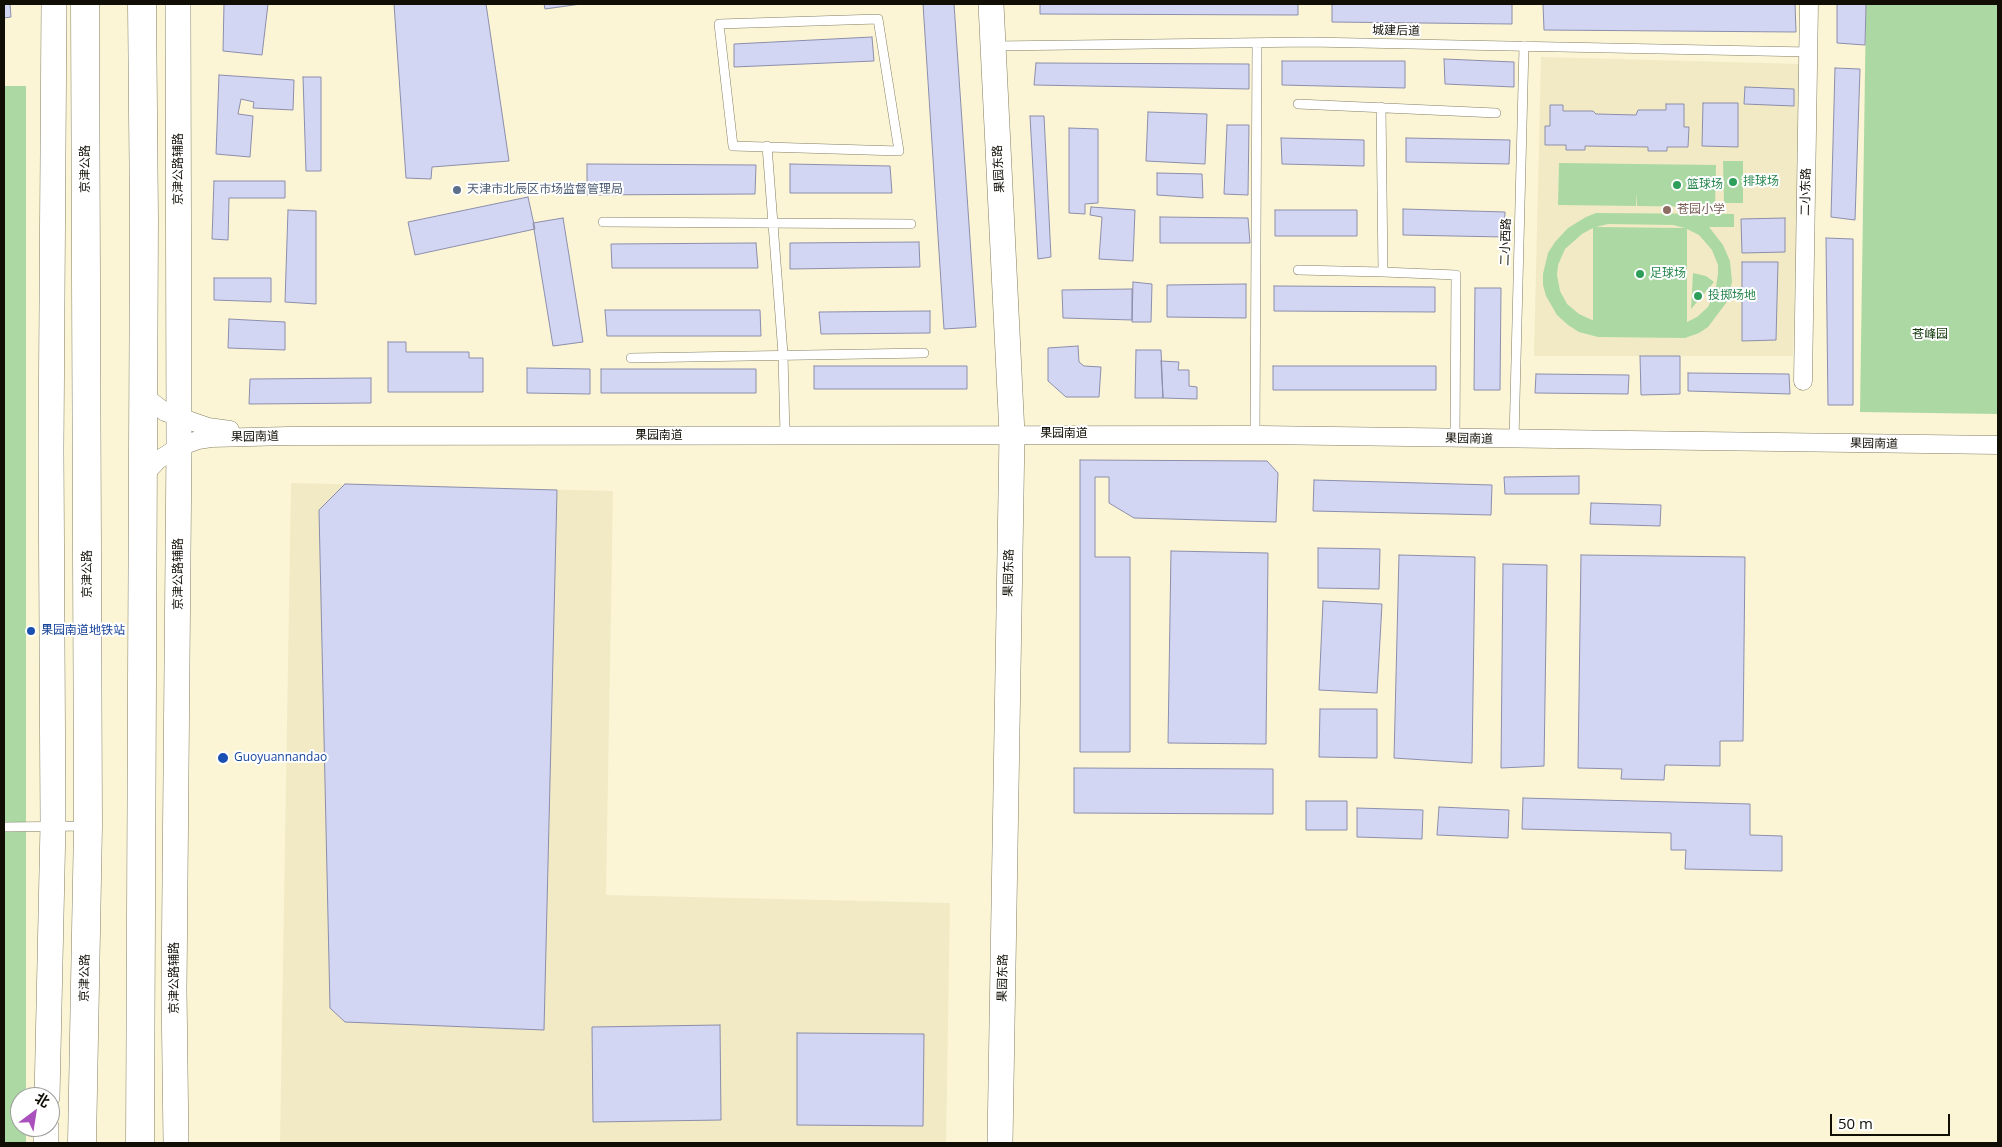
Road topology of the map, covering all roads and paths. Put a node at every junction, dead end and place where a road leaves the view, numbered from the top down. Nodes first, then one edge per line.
1 (54, 4) edge
2 (85, 4) edge
3 (142, 4) edge
4 (178, 4) edge
5 (981, 4) edge
6 (991, 4) edge
7 (1810, 4) edge
8 (1257, 43) junction
9 (988, 45) junction
10 (1524, 46) junction
11 (1808, 52) junction
12 (1298, 104) dead end
13 (1381, 107) junction
14 (1496, 113) dead end
15 (767, 146) junction
16 (603, 222) dead end
17 (772, 223) junction
18 (911, 224) dead end
19 (1298, 270) dead end
20 (1383, 272) junction
21 (924, 353) dead end
22 (783, 354) junction
23 (631, 358) dead end
24 (1803, 381) dead end
25 (144, 393) junction
26 (180, 418) junction
27 (1006, 431) junction
28 (785, 432) junction
29 (1255, 432) junction
30 (1455, 434) junction
31 (1514, 435) junction
32 (1998, 435) edge
33 (1998, 445) edge
34 (179, 448) junction
35 (143, 476) junction
36 (53, 825) junction
37 (88, 826) junction
38 (4, 827) edge
39 (47, 1087) edge
40 (82, 1143) edge
41 (140, 1143) edge
42 (176, 1143) edge
43 (991, 1143) edge
44 (1000, 1143) edge

1 - 36 main road
2 - 37 highway, 京津公路
3 - 25 highway
4 - 26 main road, 京津公路辅路
5 - 9 main road, 果园东路
6 - 9 main road, 果园东路
7 - 11 street, 二小东路
8 - 9 lane, 城建后道
8 - 10 lane, 城建后道
8 - 29 lane
9 - 27 main road, 果园东路
10 - 11 lane, 城建后道
10 - 31 lane, 二小西路
11 - 24 street, 二小东路
12 - 13 lane
13 - 14 lane
13 - 20 lane
15 - 15 lane
15 - 17 lane
16 - 17 lane
17 - 18 lane
17 - 22 lane
19 - 20 lane
20 - 30 lane
21 - 22 lane
22 - 23 lane
22 - 28 lane
25 - 26 street, 果园南道
25 - 35 highway
26 - 28 street, 果园南道
26 - 34 main road, 京津公路辅路
27 - 28 street, 果园南道
27 - 29 street, 果园南道
27 - 43 main road, 果园东路
27 - 44 main road, 果园东路
28 - 34 street, 果园南道
29 - 30 street, 果园南道
30 - 31 street, 果园南道
31 - 32 street, 果园南道
31 - 33 street, 果园南道
34 - 35 street, 果园南道
34 - 42 main road, 京津公路辅路
35 - 41 highway
36 - 37 lane
36 - 38 lane
36 - 39 main road
37 - 40 highway, 京津公路

